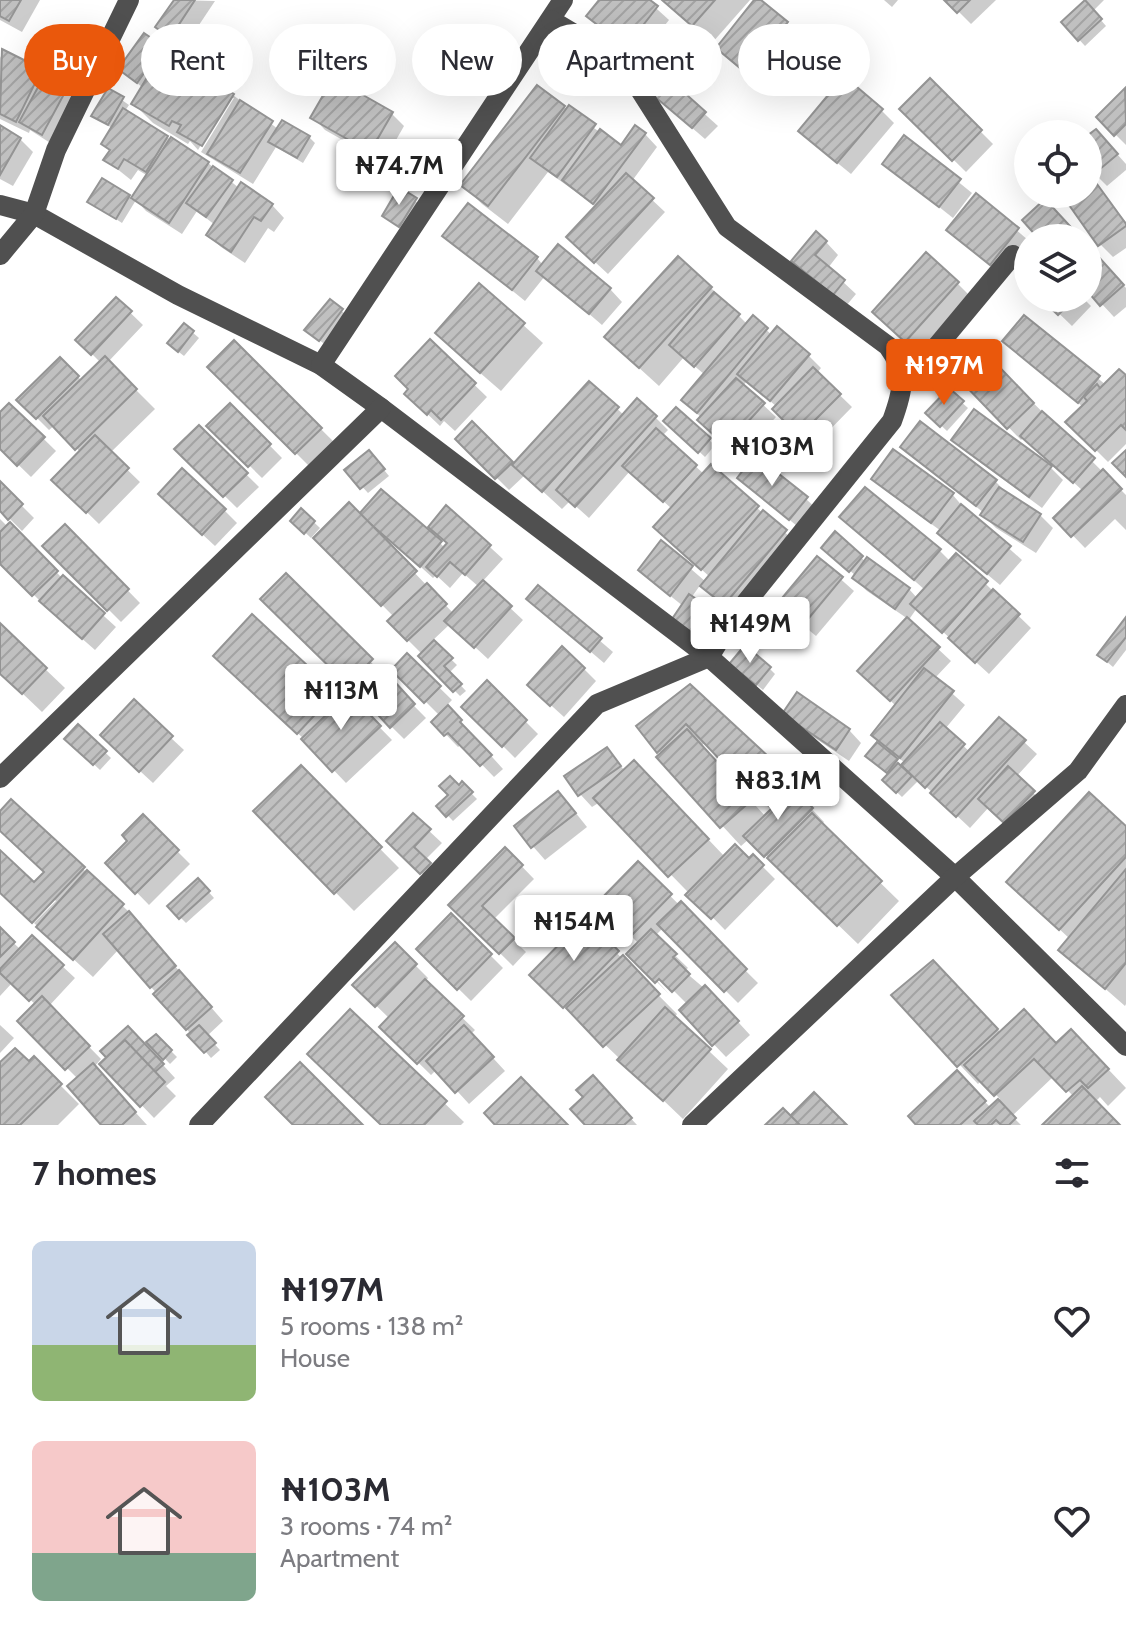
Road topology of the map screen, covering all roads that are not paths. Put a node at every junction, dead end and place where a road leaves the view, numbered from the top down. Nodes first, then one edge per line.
1 (563, 0) edge
2 (125, 2) edge
3 (551, 20) junction
4 (0, 205) edge
5 (34, 214) junction
6 (0, 255) edge
7 (1013, 255) dead end
8 (321, 365) junction
9 (902, 369) junction
10 (381, 408) junction
11 (709, 657) junction
12 (1126, 705) edge
13 (0, 778) edge
14 (955, 877) junction
15 (1126, 1046) edge
16 (199, 1125) edge
17 (692, 1125) edge

1 - 3 street
2 - 5 street
3 - 8 street
3 - 9 street
4 - 5 street
5 - 6 street
5 - 8 street
7 - 9 street
8 - 10 street
9 - 11 street
10 - 11 street
10 - 13 street
11 - 14 street
11 - 16 street
12 - 14 street
14 - 15 street
14 - 17 street

